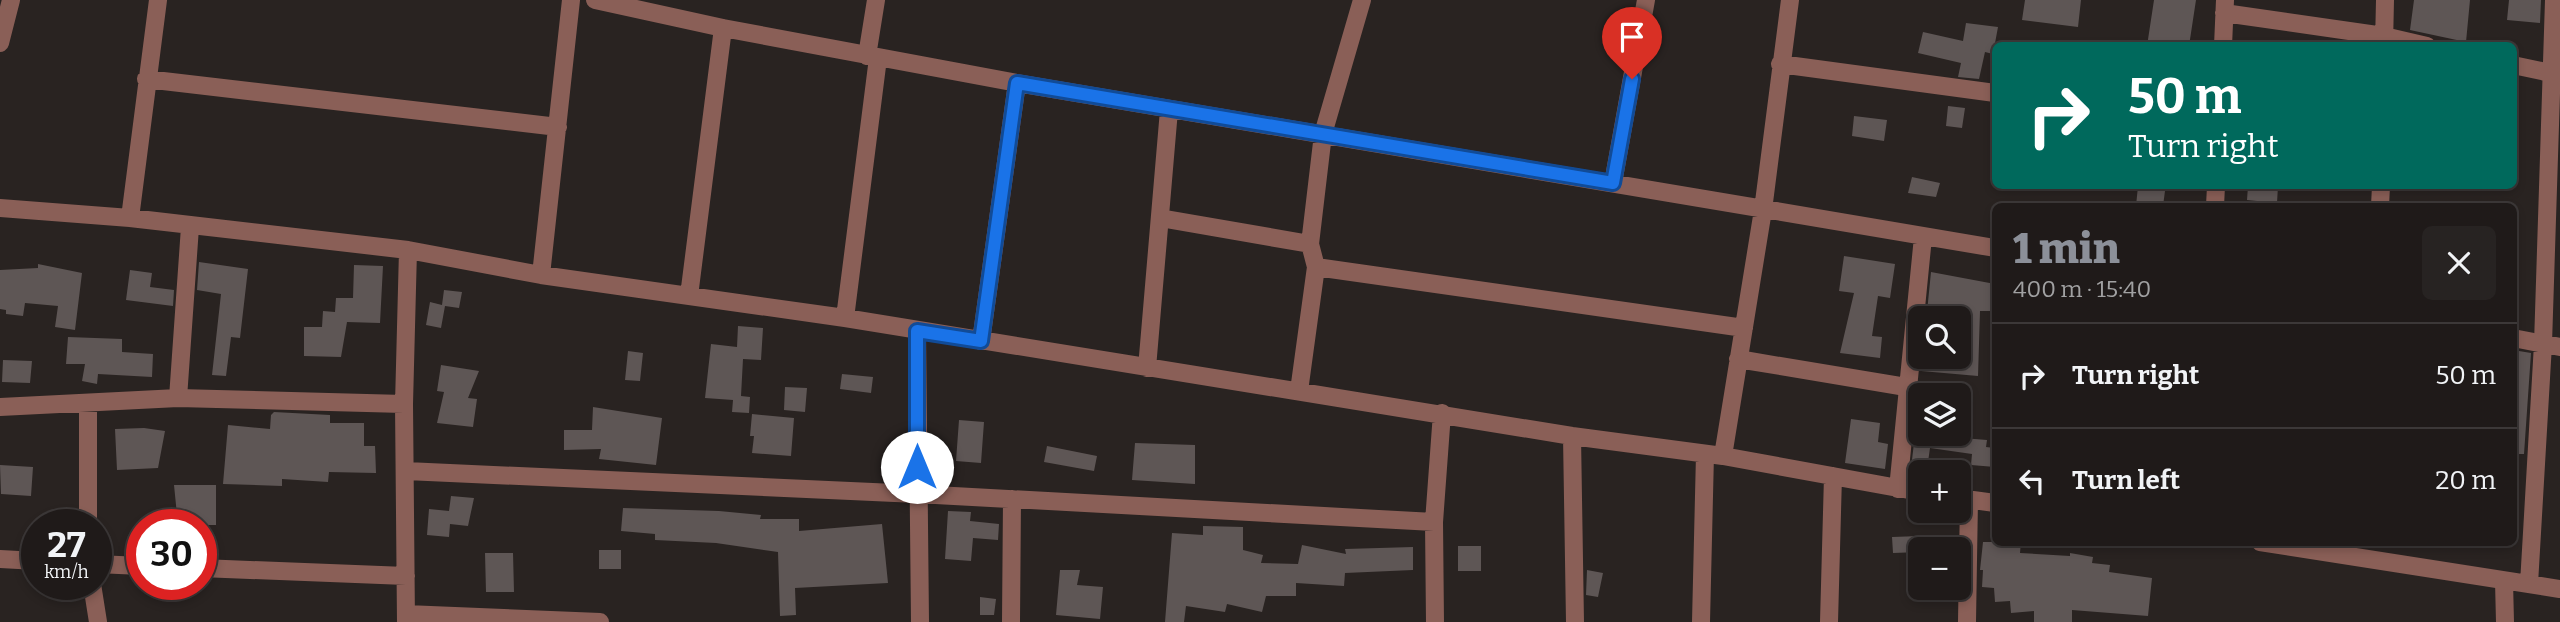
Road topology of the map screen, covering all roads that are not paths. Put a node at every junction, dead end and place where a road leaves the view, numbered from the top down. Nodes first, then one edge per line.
1 (11, 0) edge
2 (158, 0) edge
3 (571, 0) edge
4 (595, 0) edge
5 (876, 0) edge
6 (1362, 0) edge
7 (1646, 0) edge
8 (1790, 0) edge
9 (2385, 0) edge
10 (2554, 0) edge
11 (2225, 7) edge
12 (723, 29) junction
13 (2384, 41) edge
14 (2223, 42) edge
15 (0, 43) edge
16 (873, 57) junction
17 (1780, 64) junction
18 (2517, 66) edge
19 (2556, 74) edge
20 (146, 79) junction
21 (1017, 83) junction
22 (1992, 93) edge
23 (1169, 110) junction
24 (558, 127) junction
25 (1322, 134) junction
26 (1613, 183) junction
27 (0, 208) edge
28 (1763, 210) junction
29 (130, 218) junction
30 (1160, 218) junction
31 (2553, 220) edge
32 (190, 227) junction
33 (1923, 237) junction
34 (1310, 244) junction
35 (1992, 248) edge
36 (408, 250) junction
37 (1317, 267) junction
38 (541, 275) junction
39 (689, 296) junction
40 (845, 318) junction
41 (1744, 328) junction
42 (917, 331) junction
43 (2517, 339) edge
44 (981, 341) junction
45 (2552, 345) edge
46 (1738, 359) junction
47 (1147, 368) junction
48 (1906, 387) junction
49 (1299, 391) junction
50 (178, 398) junction
51 (88, 402) junction
52 (404, 404) junction
53 (0, 407) edge
54 (1442, 413) junction
55 (1572, 436) junction
56 (1705, 454) junction
57 (1723, 457) junction
58 (406, 471) junction
59 (1833, 476) junction
60 (1898, 489) junction
61 (1908, 490) edge
62 (917, 494) junction
63 (1012, 499) junction
64 (1971, 500) edge
65 (1992, 503) edge
66 (88, 509) edge
67 (1434, 522) junction
68 (1965, 523) edge
69 (2306, 546) edge
70 (2329, 548) edge
71 (0, 559) edge
72 (21, 560) edge
73 (217, 569) edge
74 (406, 576) junction
75 (2504, 581) junction
76 (2529, 584) junction
77 (2560, 589) edge
78 (95, 600) edge
79 (406, 618) edge
80 (99, 622) edge
81 (600, 622) edge
82 (920, 622) edge
83 (1011, 622) edge
84 (1435, 622) edge
85 (1575, 622) edge
86 (1701, 622) edge
87 (1829, 622) edge
88 (1967, 622) edge
89 (2505, 622) edge

1 - 15 street
2 - 20 street
3 - 24 street
4 - 12 street
5 - 16 street
6 - 25 street
7 - 26 street
8 - 17 street
9 - 13 street
10 - 19 street
11 - 13 street
11 - 14 street
12 - 16 street
12 - 39 street
16 - 21 street
16 - 40 street
17 - 22 street
17 - 28 street
18 - 19 street
19 - 31 street
20 - 24 street
20 - 29 street
21 - 23 street
21 - 44 street
23 - 25 street
23 - 30 street
24 - 38 street
25 - 26 street
25 - 34 street
26 - 28 street
27 - 29 street
28 - 33 street
28 - 41 street
29 - 32 street
30 - 34 street
30 - 47 street
31 - 45 street
32 - 36 street
32 - 50 street
33 - 35 street
33 - 48 street
34 - 37 street
36 - 38 street
36 - 52 street
37 - 41 street
37 - 49 street
38 - 39 street
39 - 40 street
40 - 42 street
41 - 46 street
42 - 44 street
42 - 62 street
43 - 45 street
44 - 47 street
45 - 76 street
46 - 48 street
46 - 57 street
47 - 49 street
48 - 60 street
49 - 54 street
50 - 51 street
50 - 52 street
51 - 53 street
51 - 66 street
52 - 58 street
54 - 55 street
54 - 67 street
55 - 56 street
55 - 85 street
56 - 57 street
56 - 86 street
57 - 59 street
58 - 62 street
58 - 74 street
59 - 60 street
59 - 87 street
60 - 61 street
62 - 63 street
62 - 82 street
63 - 67 street
63 - 83 street
64 - 65 street
67 - 84 street
68 - 88 street
69 - 70 street
70 - 75 street
71 - 72 street
73 - 74 street
74 - 79 street
75 - 76 street
75 - 89 street
76 - 77 street
78 - 80 street
79 - 81 street

